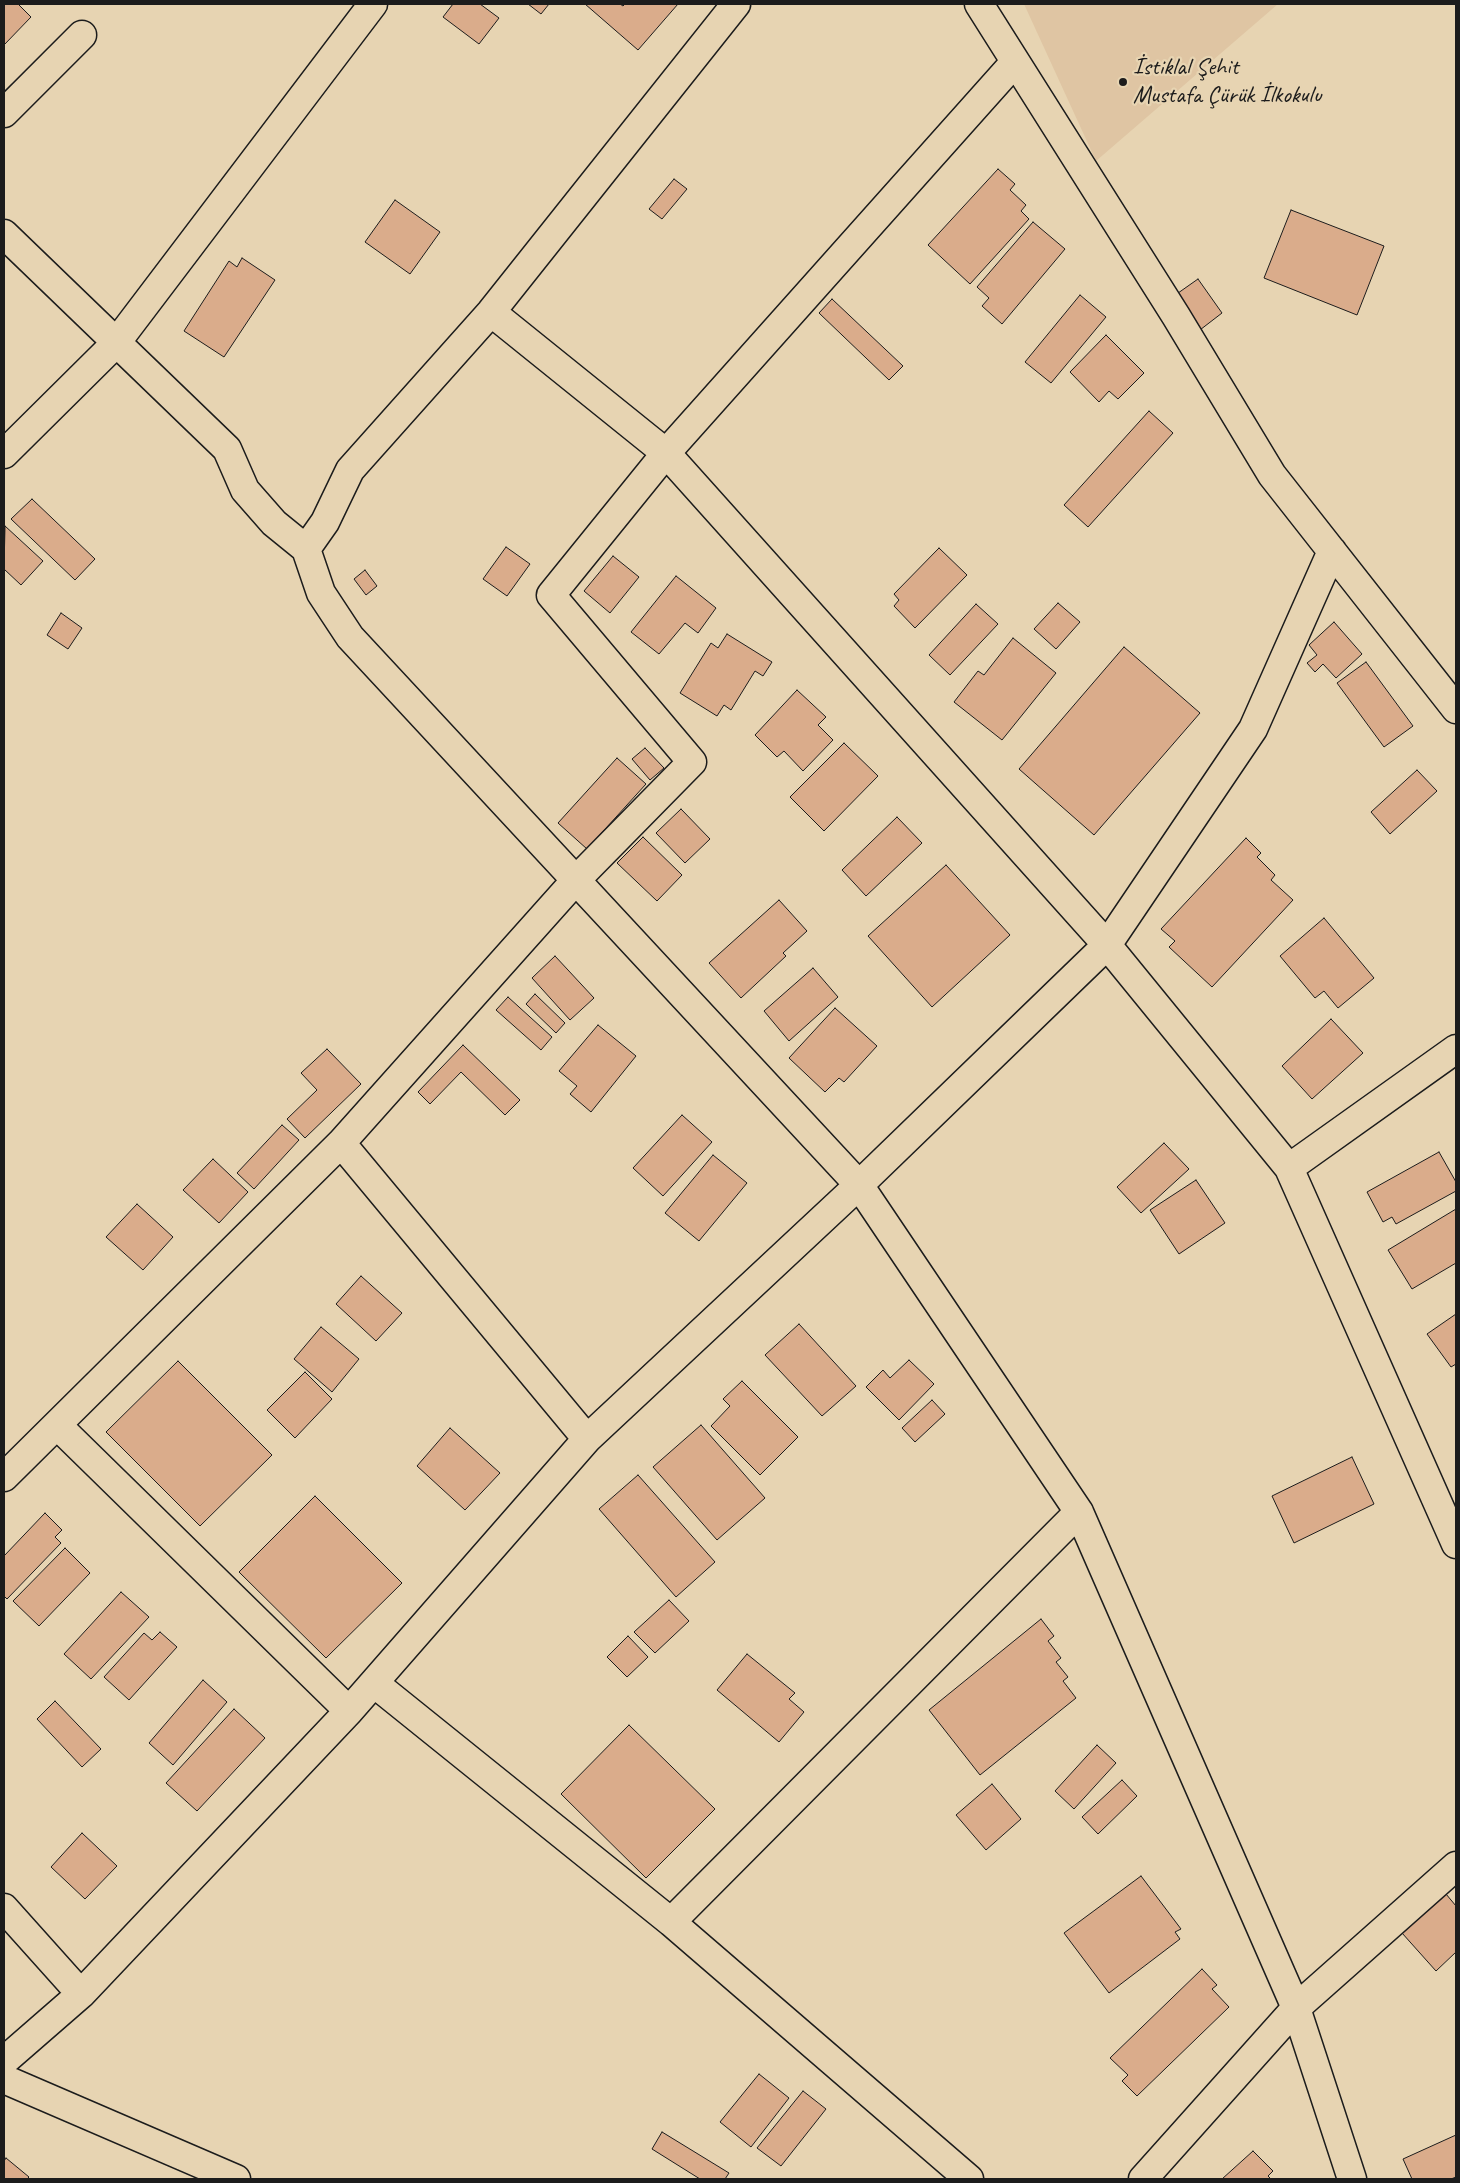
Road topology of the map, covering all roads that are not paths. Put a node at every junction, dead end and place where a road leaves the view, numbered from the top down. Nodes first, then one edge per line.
1 (373, 4) edge
2 (736, 4) edge
3 (978, 4) edge
4 (82, 35) dead end
5 (1015, 62) junction
6 (4, 113) edge
7 (4, 234) edge
8 (491, 312) junction
9 (116, 343) junction
10 (666, 453) junction
11 (4, 454) edge
12 (306, 549) junction
13 (1332, 551) junction
14 (1456, 709) edge
15 (575, 881) junction
16 (1107, 945) junction
17 (1456, 1049) edge
18 (341, 1143) junction
19 (1289, 1168) junction
20 (859, 1185) junction
21 (57, 1425) junction
22 (587, 1439) junction
23 (4, 1477) edge
24 (1079, 1512) junction
25 (1456, 1544) edge
26 (374, 1683) junction
27 (349, 1711) junction
28 (1456, 1866) edge
29 (4, 1908) edge
30 (671, 1922) junction
31 (81, 1994) junction
32 (1296, 2008) junction
33 (4, 2061) edge
34 (4, 2078) edge
35 (236, 2179) edge
36 (968, 2179) edge
37 (1143, 2179) edge
38 (1352, 2179) edge

1 - 9 street
2 - 8 street
3 - 5 street
4 - 6 street
5 - 10 street
5 - 13 street
7 - 9 street
8 - 10 street
8 - 12 street
9 - 11 street
9 - 12 street
10 - 15 street
10 - 16 street
12 - 15 street
13 - 14 street
13 - 16 street
15 - 18 street
15 - 20 street
16 - 19 street
16 - 20 street
17 - 19 street
18 - 21 street
18 - 22 street
19 - 25 street
20 - 22 street
20 - 24 street
21 - 23 street
21 - 27 street
22 - 26 street
24 - 30 street
24 - 32 street
26 - 27 street
26 - 30 street
27 - 31 street
28 - 32 street
29 - 31 street
30 - 36 street
31 - 33 street
32 - 37 street
32 - 38 street
34 - 35 street

